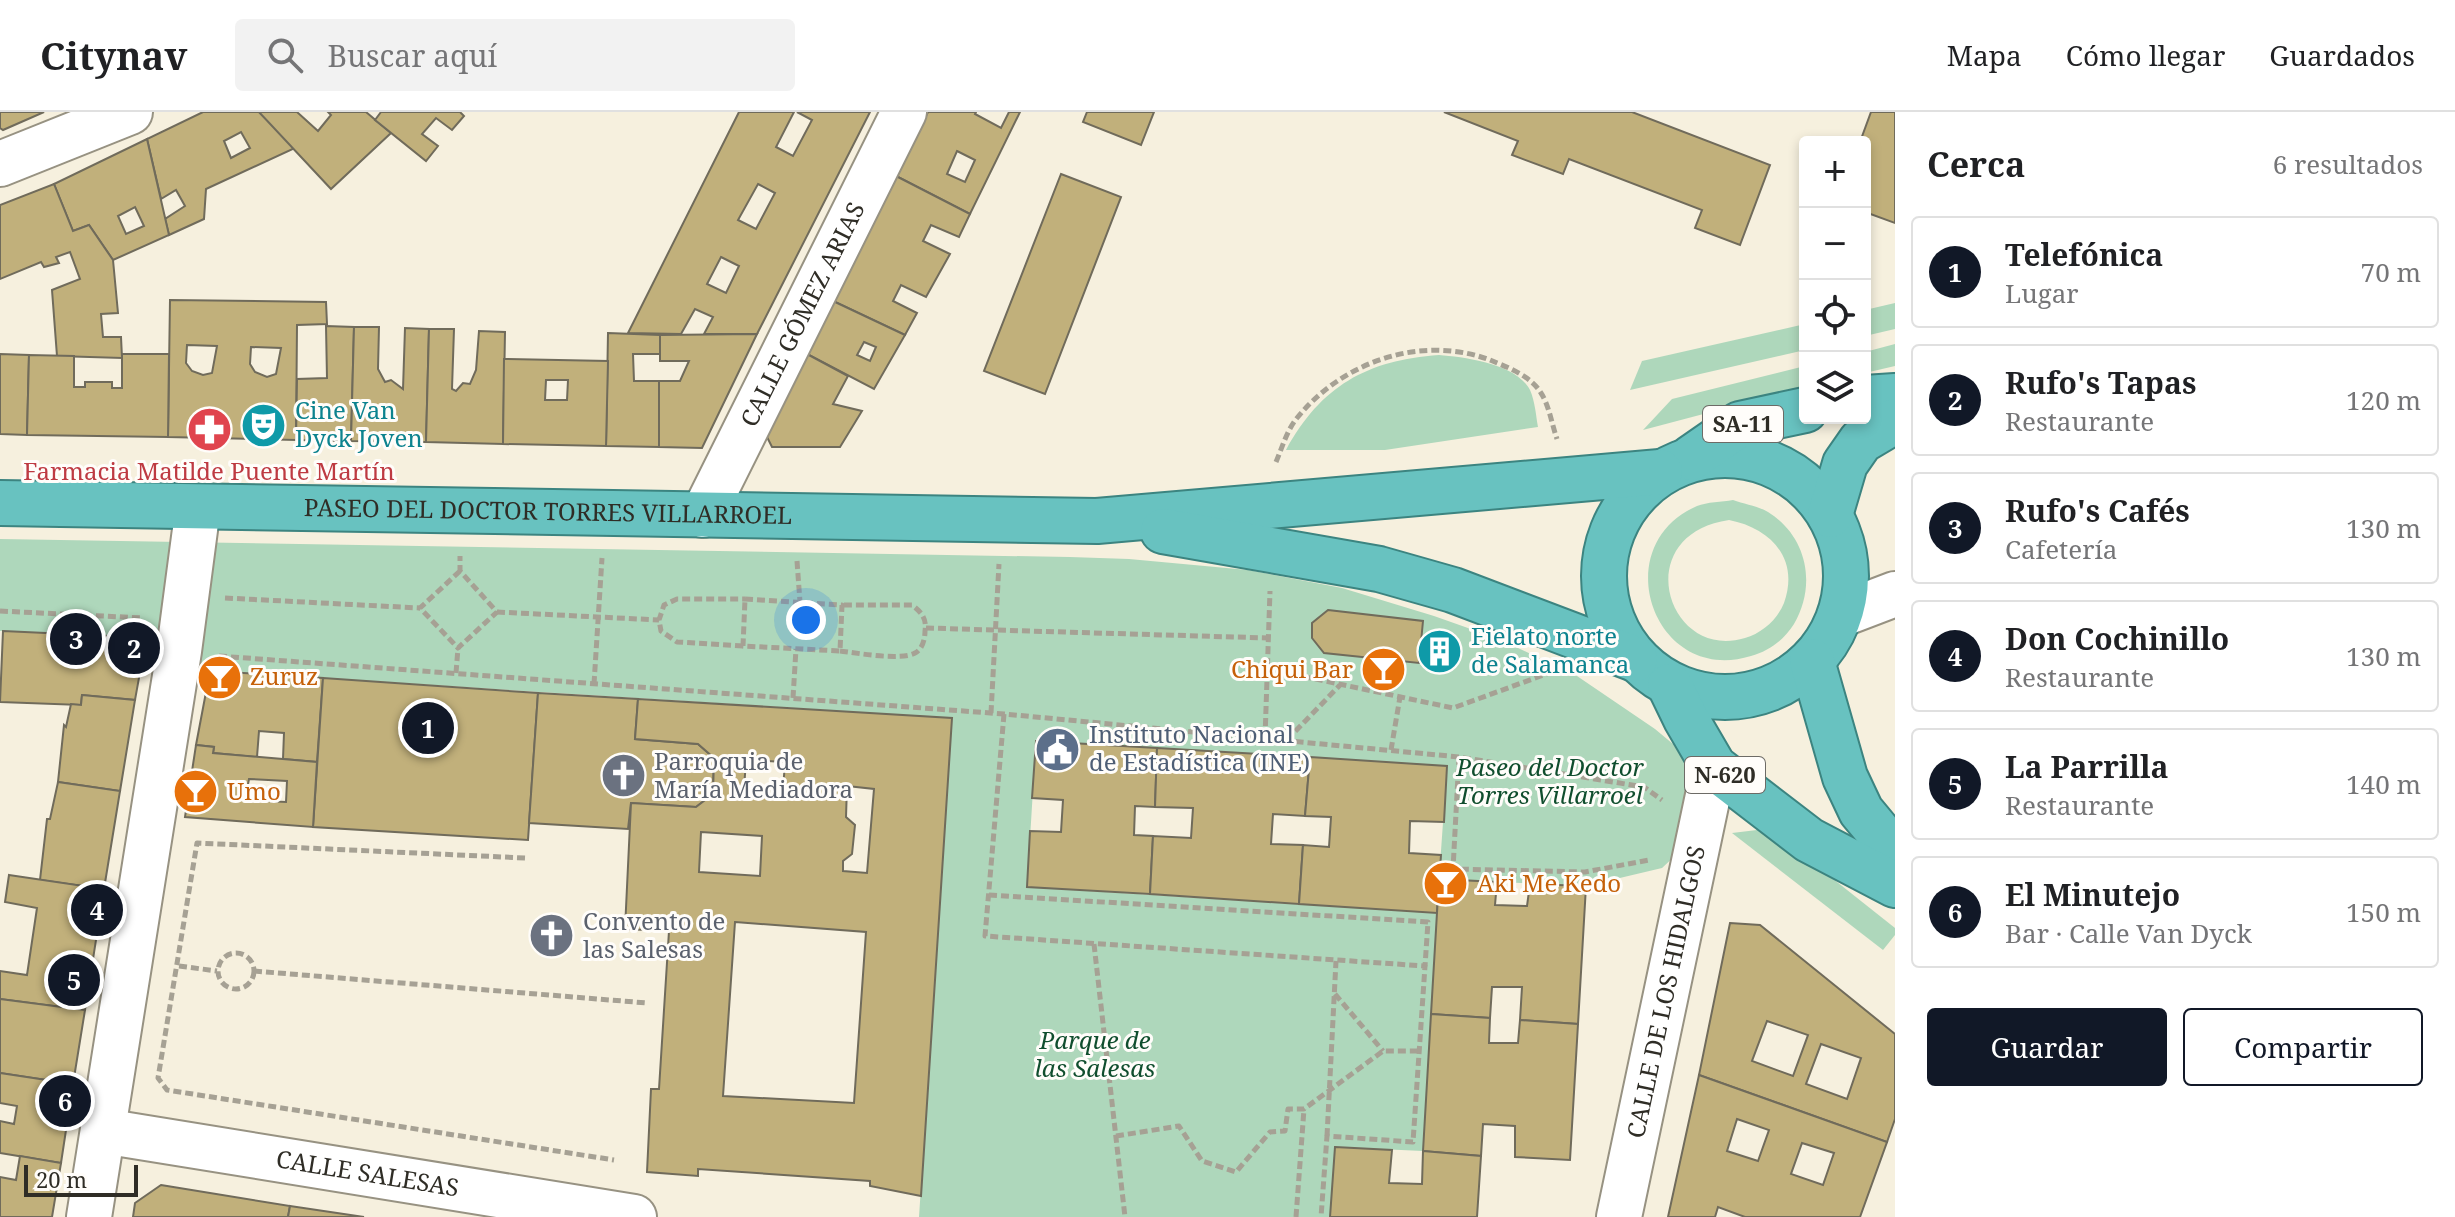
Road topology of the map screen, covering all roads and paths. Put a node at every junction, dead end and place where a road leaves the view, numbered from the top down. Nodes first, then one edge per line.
1 (904, 112) edge
2 (122, 114) edge
3 (0, 164) edge
4 (1895, 396) edge
5 (1871, 398) edge
6 (1799, 411) edge
7 (1895, 421) edge
8 (1557, 440) dead end
9 (1276, 462) dead end
10 (1675, 465) junction
11 (0, 503) edge
12 (198, 507) junction
13 (703, 515) junction
14 (1830, 515) junction
15 (1097, 521) junction
16 (460, 556) dead end
17 (602, 558) dead end
18 (797, 561) dead end
19 (999, 564) dead end
20 (460, 571) junction
21 (1270, 580) dead end
22 (1895, 594) edge
23 (217, 597) dead end
24 (745, 599) junction
25 (800, 602) junction
26 (842, 605) junction
27 (420, 608) junction
28 (0, 611) edge
29 (497, 612) junction
30 (1840, 615) junction
31 (598, 617) junction
32 (148, 619) dead end
33 (659, 620) junction
34 (926, 628) junction
35 (995, 630) junction
36 (1269, 638) junction
37 (743, 646) junction
38 (458, 648) junction
39 (796, 649) junction
40 (840, 651) junction
41 (206, 655) dead end
42 (1635, 659) junction
43 (1812, 661) junction
44 (1268, 669) junction
45 (456, 673) junction
46 (1549, 673) dead end
47 (594, 684) junction
48 (1340, 684) junction
49 (1670, 686) junction
50 (1400, 697) junction
51 (793, 698) junction
52 (991, 713) junction
53 (1004, 714) junction
54 (1265, 738) junction
55 (1287, 740) junction
56 (1391, 750) junction
57 (1459, 757) junction
58 (1714, 767) junction
59 (1662, 800) dead end
60 (1895, 852) edge
61 (525, 858) dead end
62 (1649, 860) dead end
63 (1895, 885) edge
64 (989, 895) junction
65 (1094, 944) junction
66 (1336, 961) junction
67 (179, 966) junction
68 (1425, 966) junction
69 (217, 971) junction
70 (254, 971) junction
71 (1334, 993) junction
72 (647, 1003) dead end
73 (1383, 1051) junction
74 (1420, 1051) junction
75 (1329, 1091) junction
76 (1304, 1109) junction
77 (103, 1131) junction
78 (1116, 1136) junction
79 (1327, 1136) junction
80 (614, 1160) dead end
81 (462, 1204) edge
82 (89, 1217) edge
83 (634, 1217) edge
84 (1125, 1217) edge
85 (1296, 1217) edge
86 (1321, 1217) edge
87 (1619, 1217) edge

1 - 13 street, CALLE GÓMEZ ARIAS
2 - 3 street
4 - 5 highway
6 - 10 highway, SA-11
7 - 14 highway
8 - 9 path
10 - 14 highway
10 - 15 highway, PASEO DEL DOCTOR TORRES VILLARROEL
10 - 42 highway
11 - 12 highway, PASEO DEL DOCTOR TORRES VILLARROEL
12 - 13 highway, PASEO DEL DOCTOR TORRES VILLARROEL
12 - 77 street
13 - 15 highway, PASEO DEL DOCTOR TORRES VILLARROEL
14 - 30 highway
15 - 42 highway, PASEO DEL DOCTOR TORRES VILLARROEL
16 - 20 path
17 - 31 path
18 - 25 path
19 - 35 path
20 - 27 path
20 - 29 path
21 - 36 path
22 - 30 street
23 - 27 path
24 - 25 path
24 - 33 path
24 - 37 path
25 - 26 path
26 - 34 path
26 - 40 path
27 - 38 path
28 - 32 path
29 - 31 path
29 - 38 path
30 - 43 highway
31 - 33 path
31 - 47 path
33 - 37 path
34 - 35 path
34 - 40 path
35 - 36 path
35 - 52 path
36 - 44 path
37 - 39 path
38 - 45 path
39 - 40 path
39 - 51 path
41 - 45 path
42 - 49 highway
43 - 49 highway
43 - 60 highway
44 - 48 path
44 - 54 path
45 - 47 path
46 - 50 path
47 - 51 path
48 - 50 path
48 - 55 path
49 - 58 highway, N-620
50 - 56 path
51 - 52 path
52 - 53 path
53 - 54 path
53 - 64 path
54 - 55 path
55 - 56 path
56 - 57 path
57 - 59 path
57 - 62 path
58 - 63 highway, N-620
58 - 87 street, CALLE DE LOS HIDALGOS
61 - 67 path
64 - 65 path
64 - 68 path
65 - 66 path
65 - 78 path
66 - 68 path
66 - 71 path
67 - 69 path
67 - 80 path
68 - 74 path
69 - 70 path
69 - 70 path
70 - 72 path
71 - 73 path
71 - 75 path
73 - 74 path
73 - 75 path
74 - 79 path
75 - 76 path
75 - 79 path
76 - 78 path
76 - 85 path
77 - 81 street, CALLE SALESAS
77 - 82 street
78 - 84 path
79 - 86 path
81 - 83 street, CALLE SALESAS

